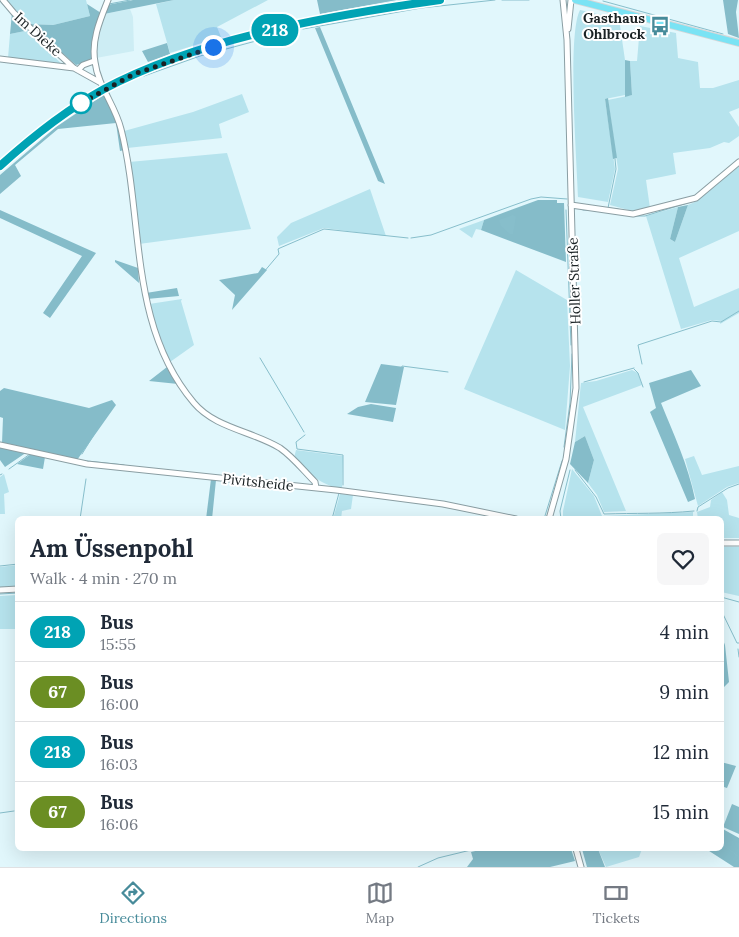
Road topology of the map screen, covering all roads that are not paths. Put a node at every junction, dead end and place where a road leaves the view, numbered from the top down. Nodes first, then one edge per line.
1 (3, 0) edge
2 (108, 0) edge
3 (440, 0) edge
4 (563, 0) edge
5 (571, 0) edge
6 (575, 0) edge
7 (600, 3) edge
8 (567, 40) junction
9 (739, 43) edge
10 (0, 59) edge
11 (94, 62) junction
12 (76, 69) junction
13 (103, 86) junction
14 (739, 162) edge
15 (0, 166) edge
16 (571, 205) junction
17 (0, 445) edge
18 (316, 488) junction
19 (501, 516) edge
20 (550, 516) edge
21 (724, 543) edge
22 (739, 543) edge
23 (15, 589) edge
24 (0, 590) edge
25 (577, 851) edge
26 (581, 867) edge

1 - 12 street, Im Dieke
2 - 11 street
3 - 13 main road
4 - 8 street, Holler Straße
5 - 8 street, Holler Straße
6 - 7 main road
7 - 9 main road
8 - 16 street, Holler Straße
10 - 12 street
11 - 12 street
11 - 13 street
12 - 13 street
13 - 15 main road
13 - 18 street
14 - 16 street
16 - 20 street, Holler Straße
17 - 18 street, Pivitsheide
18 - 19 street, Pivitsheide
21 - 22 street
23 - 24 street
25 - 26 street

